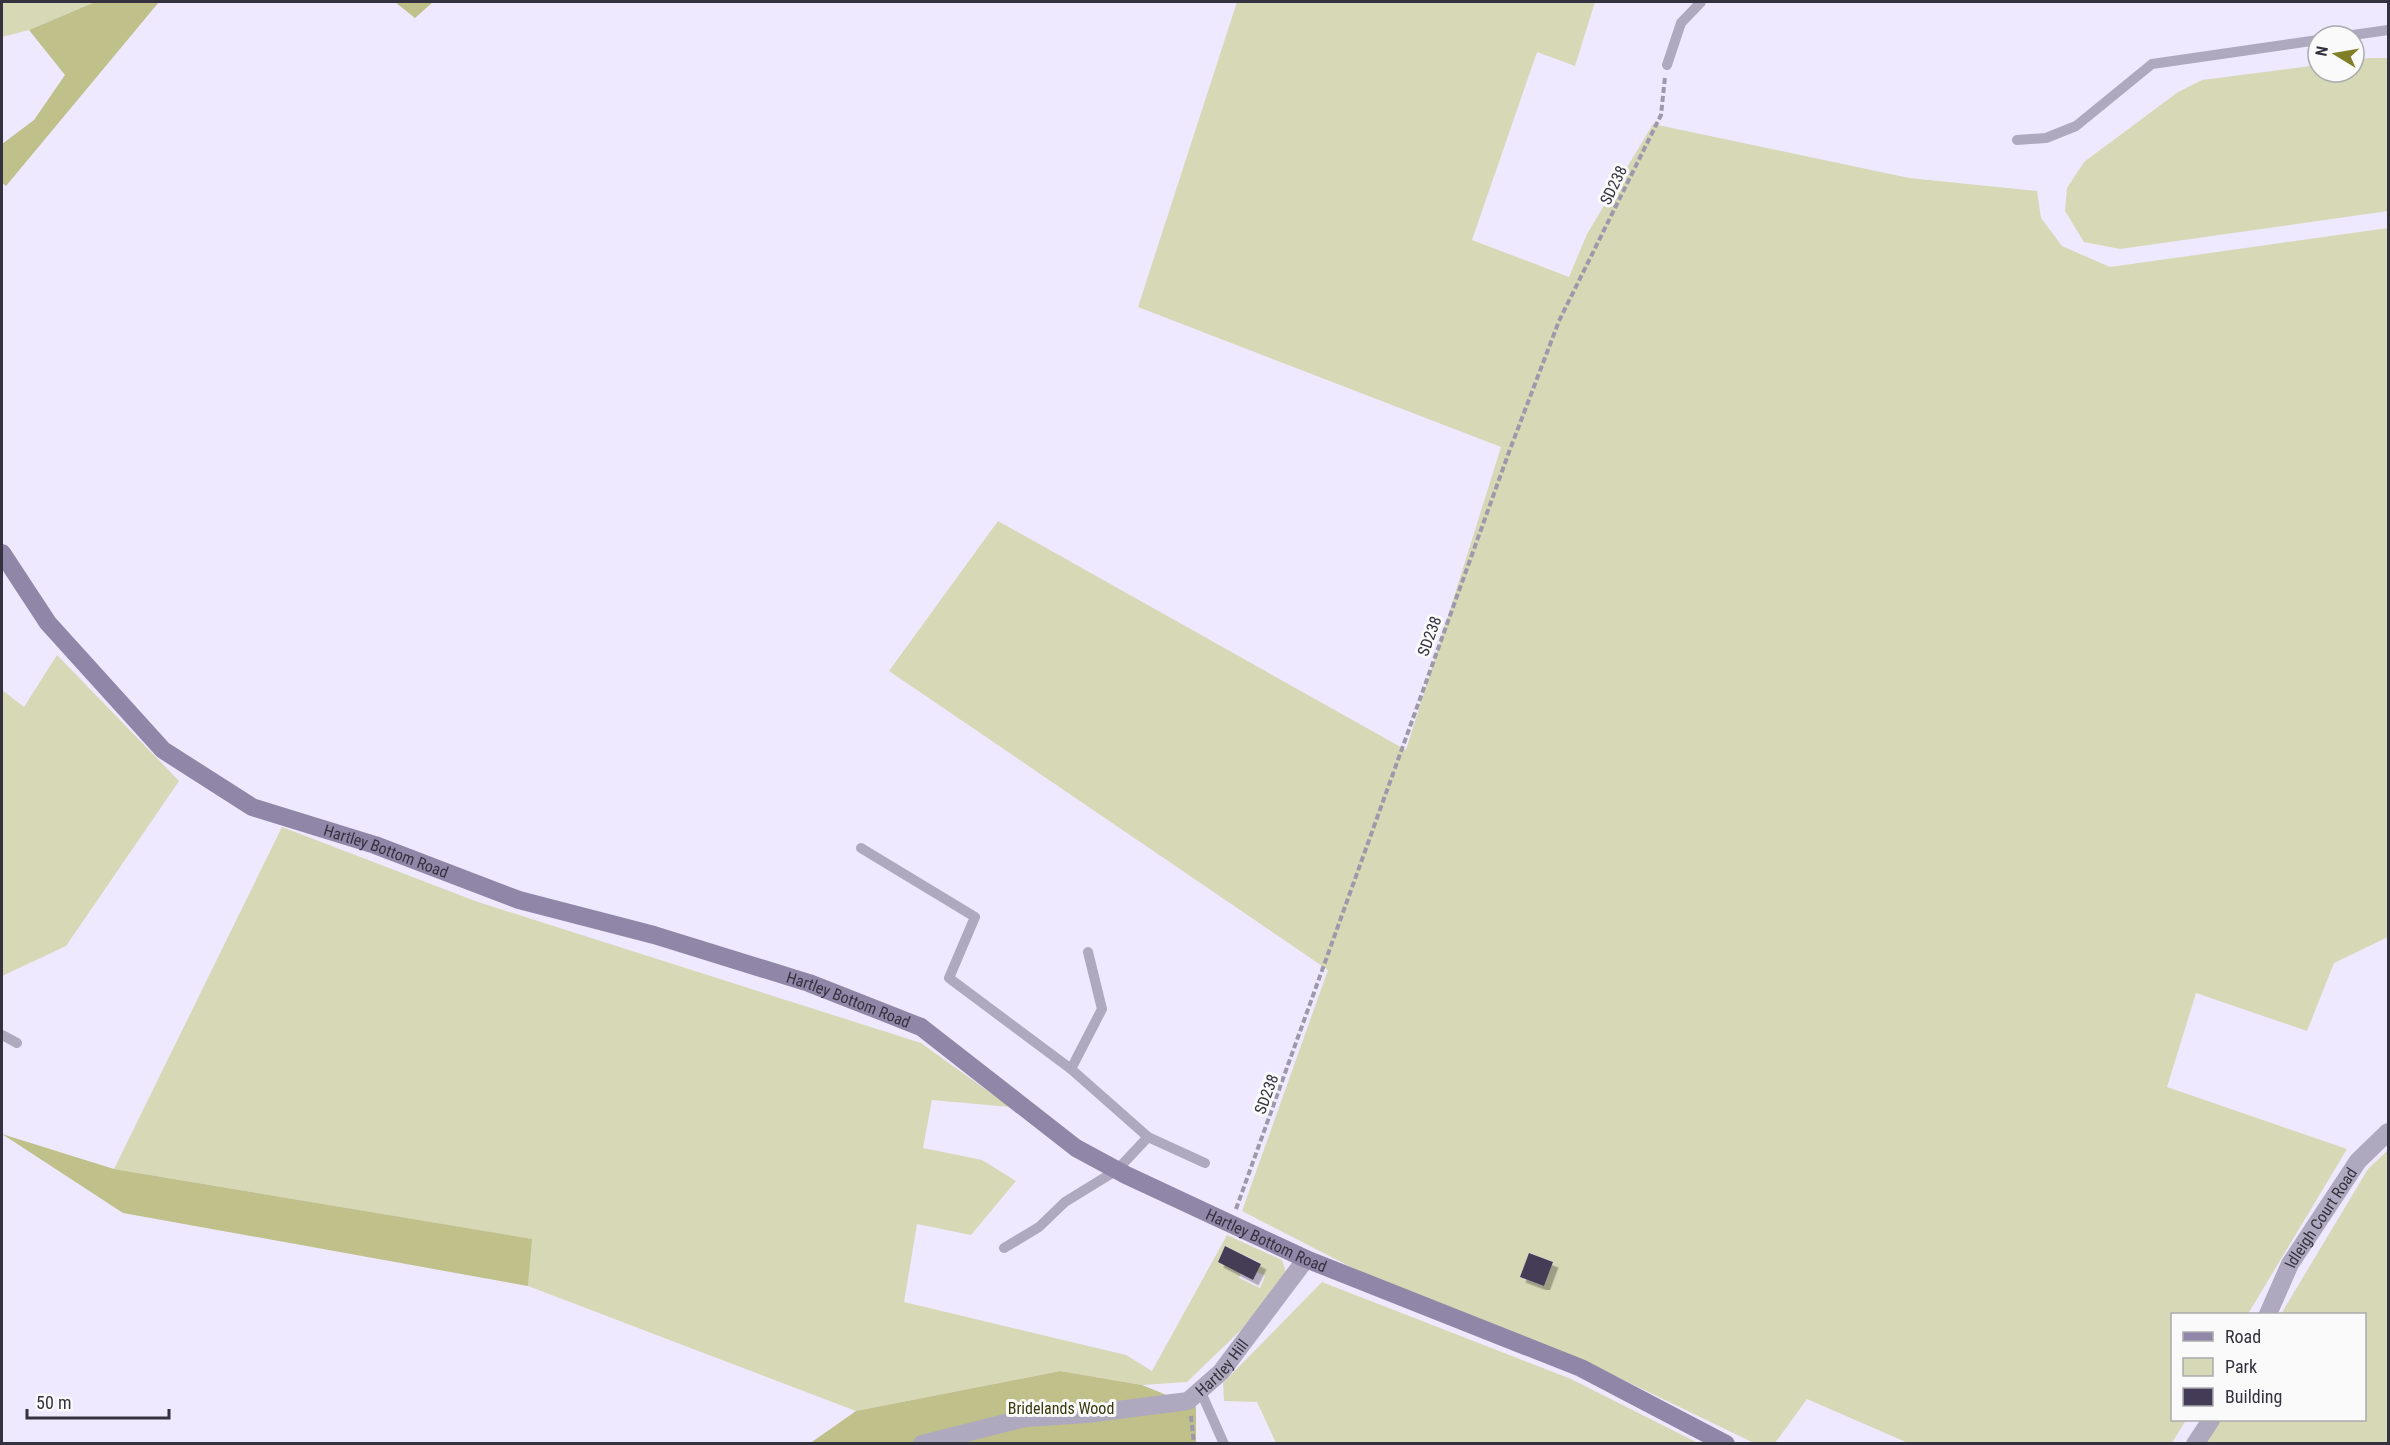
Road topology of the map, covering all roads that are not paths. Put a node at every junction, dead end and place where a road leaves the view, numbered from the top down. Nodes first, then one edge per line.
1 (1701, 2) edge
2 (2388, 30) edge
3 (2366, 33) edge
4 (2306, 42) edge
5 (1667, 65) road end
6 (2017, 140) dead end
7 (2, 553) edge
8 (861, 848) dead end
9 (1088, 952) dead end
10 (2, 1035) edge
11 (17, 1043) dead end
12 (1071, 1069) junction
13 (2388, 1132) edge
14 (1148, 1137) junction
15 (1205, 1164) dead end
16 (1117, 1170) junction
17 (1004, 1248) dead end
18 (1306, 1259) junction
19 (2268, 1313) edge
20 (1194, 1395) junction
21 (2210, 1421) edge
22 (922, 1443) edge
23 (1224, 1443) edge
24 (1726, 1443) edge
25 (2195, 1443) edge

1 - 5 lane
2 - 3 lane
4 - 6 lane
7 - 16 street, Hartley Bottom Road
8 - 12 lane
9 - 12 lane
10 - 11 lane
12 - 14 lane
13 - 19 street, Idleigh Court Road
14 - 15 lane
14 - 16 lane
16 - 17 lane
16 - 18 street, Hartley Bottom Road
18 - 20 street, Hartley Hill
18 - 24 street, Hartley Bottom Road
20 - 22 street, Hartley Hill
20 - 23 lane
21 - 25 street

